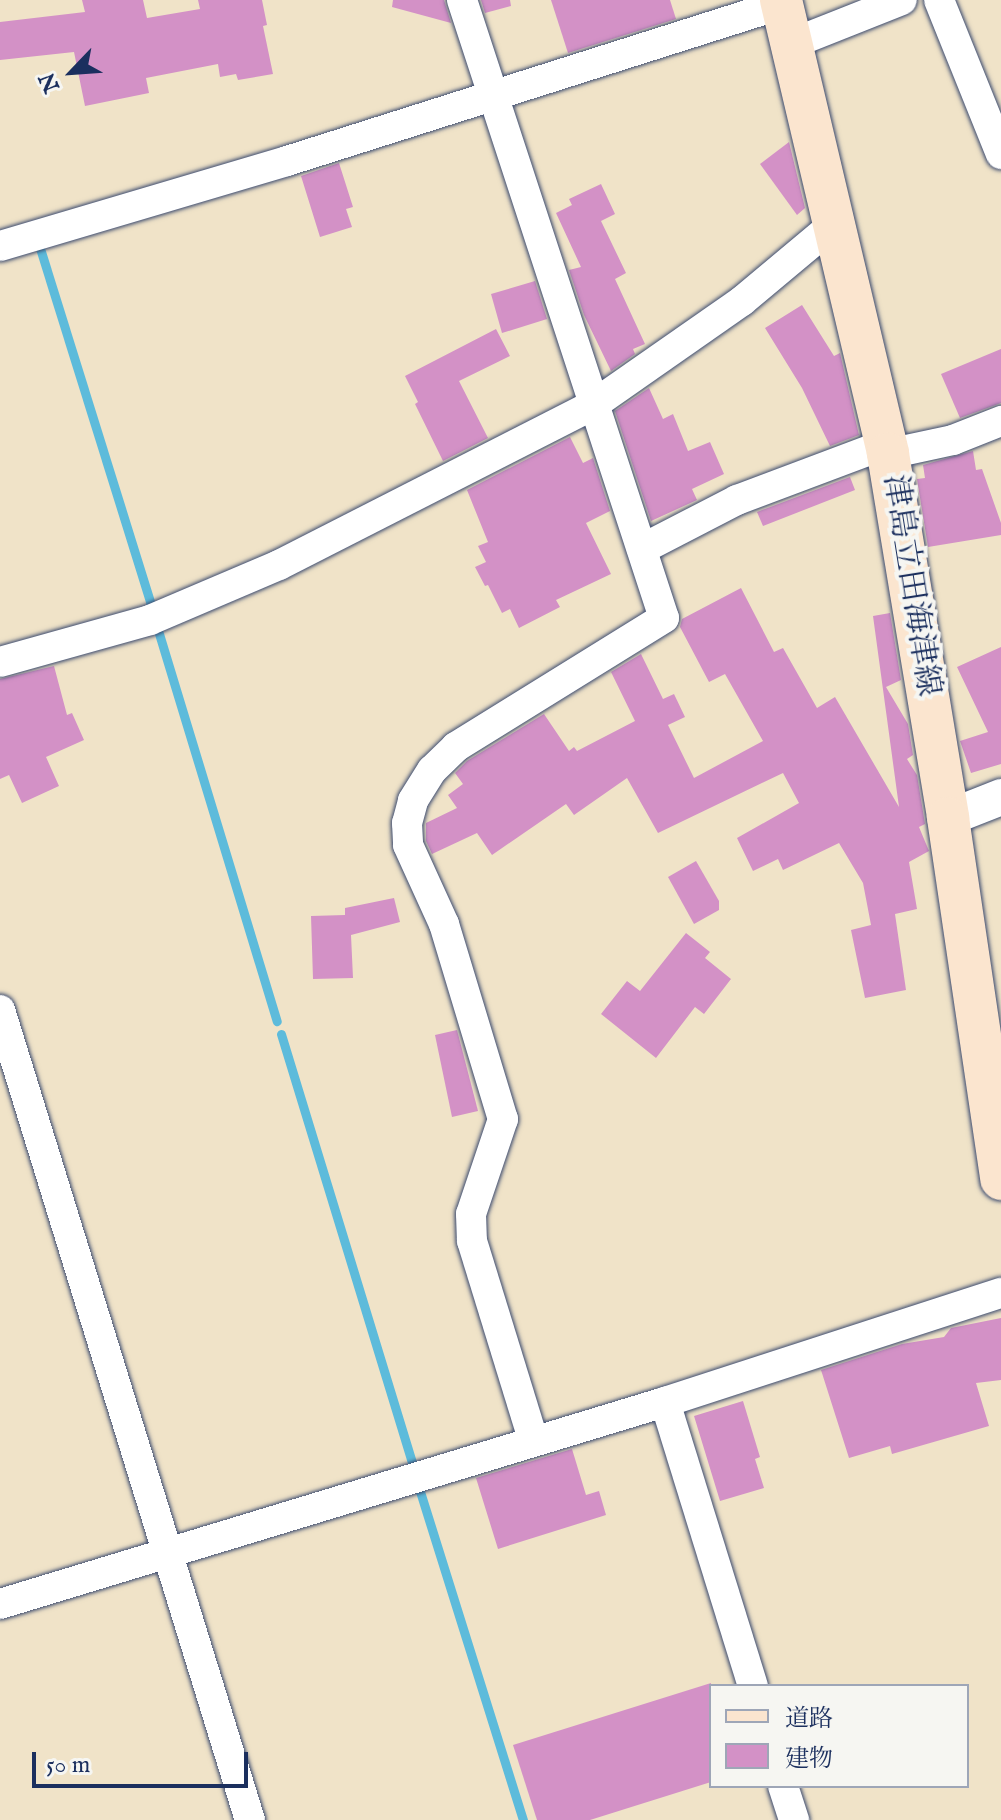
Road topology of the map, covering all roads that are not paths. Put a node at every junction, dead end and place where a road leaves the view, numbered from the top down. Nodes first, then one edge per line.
1 (462, 0) edge
2 (902, 0) edge
3 (939, 0) edge
4 (781, 2) edge
5 (791, 44) junction
6 (494, 92) junction
7 (1001, 154) edge
8 (834, 224) junction
9 (0, 246) edge
10 (593, 405) junction
11 (1001, 421) edge
12 (887, 449) junction
13 (642, 549) junction
14 (0, 662) edge
15 (1001, 797) edge
16 (948, 818) junction
17 (0, 1010) edge
18 (1001, 1179) edge
19 (1001, 1293) edge
20 (665, 1402) junction
21 (533, 1439) junction
22 (168, 1551) junction
23 (0, 1604) edge
24 (752, 1684) edge
25 (784, 1788) edge
26 (250, 1820) edge
27 (794, 1820) edge

1 - 6 street
2 - 5 street
3 - 7 street
4 - 5 main road, 津島立田海津線
4 - 6 street
5 - 8 main road, 津島立田海津線
6 - 9 street
6 - 10 street
8 - 10 street
8 - 12 main road, 津島立田海津線
10 - 13 street
10 - 14 street
11 - 12 street
12 - 13 street
12 - 16 main road, 津島立田海津線
13 - 21 street
15 - 16 street
16 - 18 main road, 津島立田海津線
17 - 22 street
19 - 20 street
20 - 21 street
20 - 24 street
21 - 22 street
22 - 23 street
22 - 26 street
25 - 27 street

